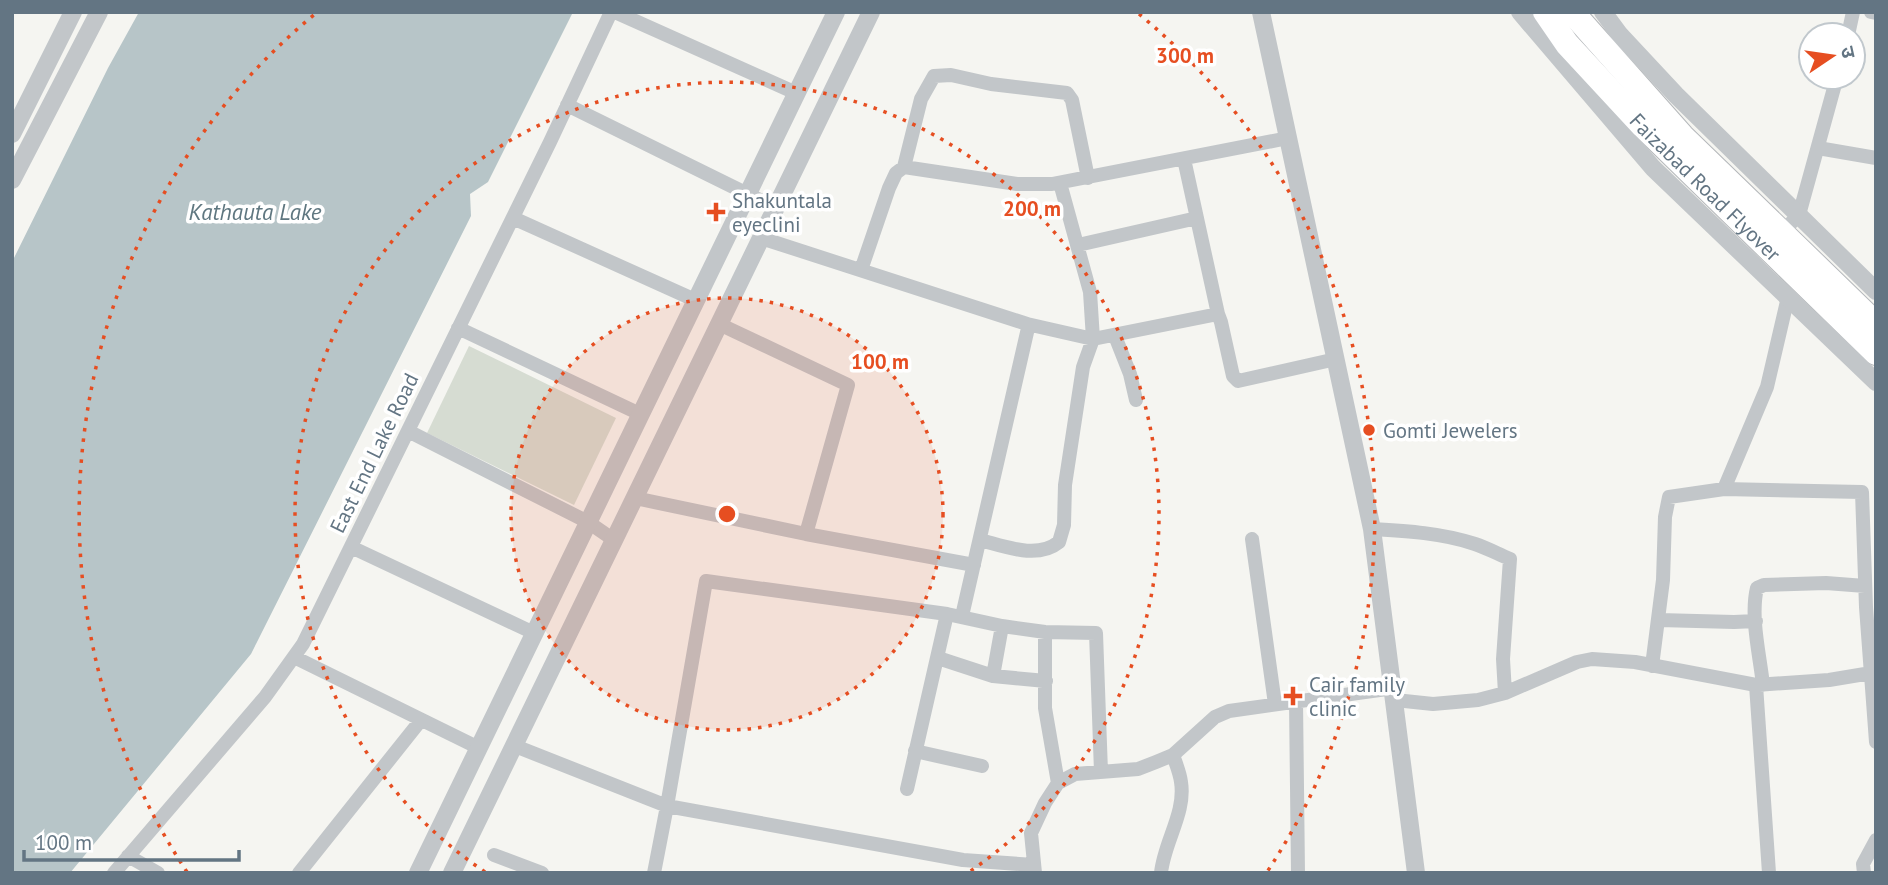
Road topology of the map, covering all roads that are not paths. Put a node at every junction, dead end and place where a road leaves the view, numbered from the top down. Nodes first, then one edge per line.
1 (73, 12) edge
2 (99, 12) edge
3 (613, 12) edge
4 (836, 12) edge
5 (871, 12) edge
6 (1261, 12) edge
7 (1520, 12) edge
8 (1545, 12) edge
9 (1572, 12) edge
10 (1603, 12) edge
11 (1833, 91) edge
12 (796, 93) junction
13 (567, 105) junction
14 (12, 134) edge
15 (1288, 138) junction
16 (1818, 148) junction
17 (1876, 158) edge
18 (1184, 159) junction
19 (904, 167) junction
20 (1088, 178) junction
21 (12, 180) edge
22 (1060, 183) junction
23 (747, 194) junction
24 (776, 208) junction
25 (513, 218) junction
26 (1196, 218) junction
27 (1791, 224) junction
28 (761, 238) junction
29 (1078, 245) junction
30 (861, 270) junction
31 (1876, 291) edge
32 (1788, 297) junction
33 (695, 300) junction
34 (1218, 314) junction
35 (719, 324) junction
36 (1027, 324) junction
37 (458, 328) junction
38 (1115, 336) junction
39 (1093, 339) junction
40 (1874, 341) edge
41 (1336, 359) junction
42 (1876, 382) edge
43 (1136, 400) dead end
44 (640, 414) junction
45 (408, 430) junction
46 (1724, 489) junction
47 (635, 498) junction
48 (588, 522) junction
49 (1372, 529) junction
50 (806, 534) junction
51 (1252, 538) dead end
52 (614, 540) junction
53 (980, 540) junction
54 (351, 547) junction
55 (974, 565) junction
56 (1865, 586) junction
57 (1871, 608) edge
58 (955, 615) junction
59 (1659, 620) junction
60 (1756, 621) junction
61 (1002, 626) junction
62 (1045, 632) junction
63 (534, 633) junction
64 (294, 657) junction
65 (938, 658) junction
66 (1653, 666) junction
67 (993, 676) junction
68 (1046, 681) junction
69 (1873, 683) edge
70 (1760, 685) junction
71 (1505, 693) junction
72 (1395, 694) junction
73 (1296, 701) junction
74 (1275, 704) junction
75 (421, 720) junction
76 (1876, 742) edge
77 (515, 746) junction
78 (479, 748) junction
79 (915, 751) junction
80 (1173, 755) junction
81 (982, 766) dead end
82 (1101, 772) junction
83 (1058, 783) junction
84 (907, 789) dead end
85 (667, 806) junction
86 (1876, 840) edge
87 (494, 855) dead end
88 (128, 856) junction
89 (1868, 867) edge
90 (1035, 869) edge
91 (114, 873) edge
92 (158, 873) edge
93 (299, 873) edge
94 (418, 873) edge
95 (452, 873) edge
96 (542, 873) edge
97 (654, 873) edge
98 (1161, 873) edge
99 (1298, 873) edge
100 (1416, 873) edge
101 (1769, 873) edge

1 - 14 street
2 - 21 street
3 - 12 street
3 - 13 street, East End Lake Road
4 - 12 street
5 - 24 street
6 - 15 street
7 - 32 street
8 - 40 highway, Faizabad Road Flyover
9 - 27 highway
10 - 27 street
11 - 16 street
12 - 23 street
13 - 23 street
13 - 25 street, East End Lake Road
15 - 18 street
15 - 41 street
16 - 17 street
16 - 27 street
18 - 20 street
18 - 26 street
19 - 20 street
19 - 22 street
19 - 30 street
20 - 22 street
22 - 29 street
23 - 24 street
23 - 33 street
24 - 28 street
25 - 33 street
25 - 37 street, East End Lake Road
26 - 29 street
26 - 34 street
27 - 31 street
27 - 40 highway
28 - 30 street
28 - 35 street
29 - 39 street
30 - 36 street
32 - 42 street
32 - 46 street
33 - 44 street
34 - 38 street
34 - 41 street
35 - 47 street
35 - 50 street
36 - 39 street
36 - 53 street
37 - 44 street
37 - 45 street, East End Lake Road
38 - 39 street
38 - 43 street
39 - 53 street
41 - 49 street
44 - 48 street
45 - 48 street
45 - 54 street, East End Lake Road
46 - 56 street
46 - 59 street
47 - 50 street
47 - 52 street
48 - 52 street
48 - 63 street
49 - 71 street
49 - 72 street
50 - 55 street
51 - 74 street
52 - 77 street
53 - 55 street
54 - 63 street
54 - 64 street, East End Lake Road
55 - 58 street
56 - 57 street
56 - 60 street
57 - 69 street
58 - 61 street
58 - 65 street
58 - 85 street
59 - 60 street
59 - 66 street
60 - 70 street
61 - 62 street
61 - 67 street
62 - 68 street
62 - 82 street
63 - 78 street
64 - 75 street
64 - 88 street, East End Lake Road
65 - 67 street
65 - 79 street
66 - 70 street
66 - 71 street
67 - 68 street
68 - 83 street
69 - 70 street
69 - 76 street
70 - 101 street
71 - 72 street
72 - 73 street
72 - 100 street
73 - 74 street
73 - 99 street
74 - 80 street
75 - 78 street
75 - 93 street
77 - 85 street
77 - 95 street
78 - 94 street
79 - 81 street
79 - 84 street
80 - 82 street
80 - 98 street
82 - 83 street
83 - 90 street
85 - 90 street
85 - 97 street
86 - 89 street
87 - 96 street
88 - 91 street, East End Lake Road
88 - 92 street

